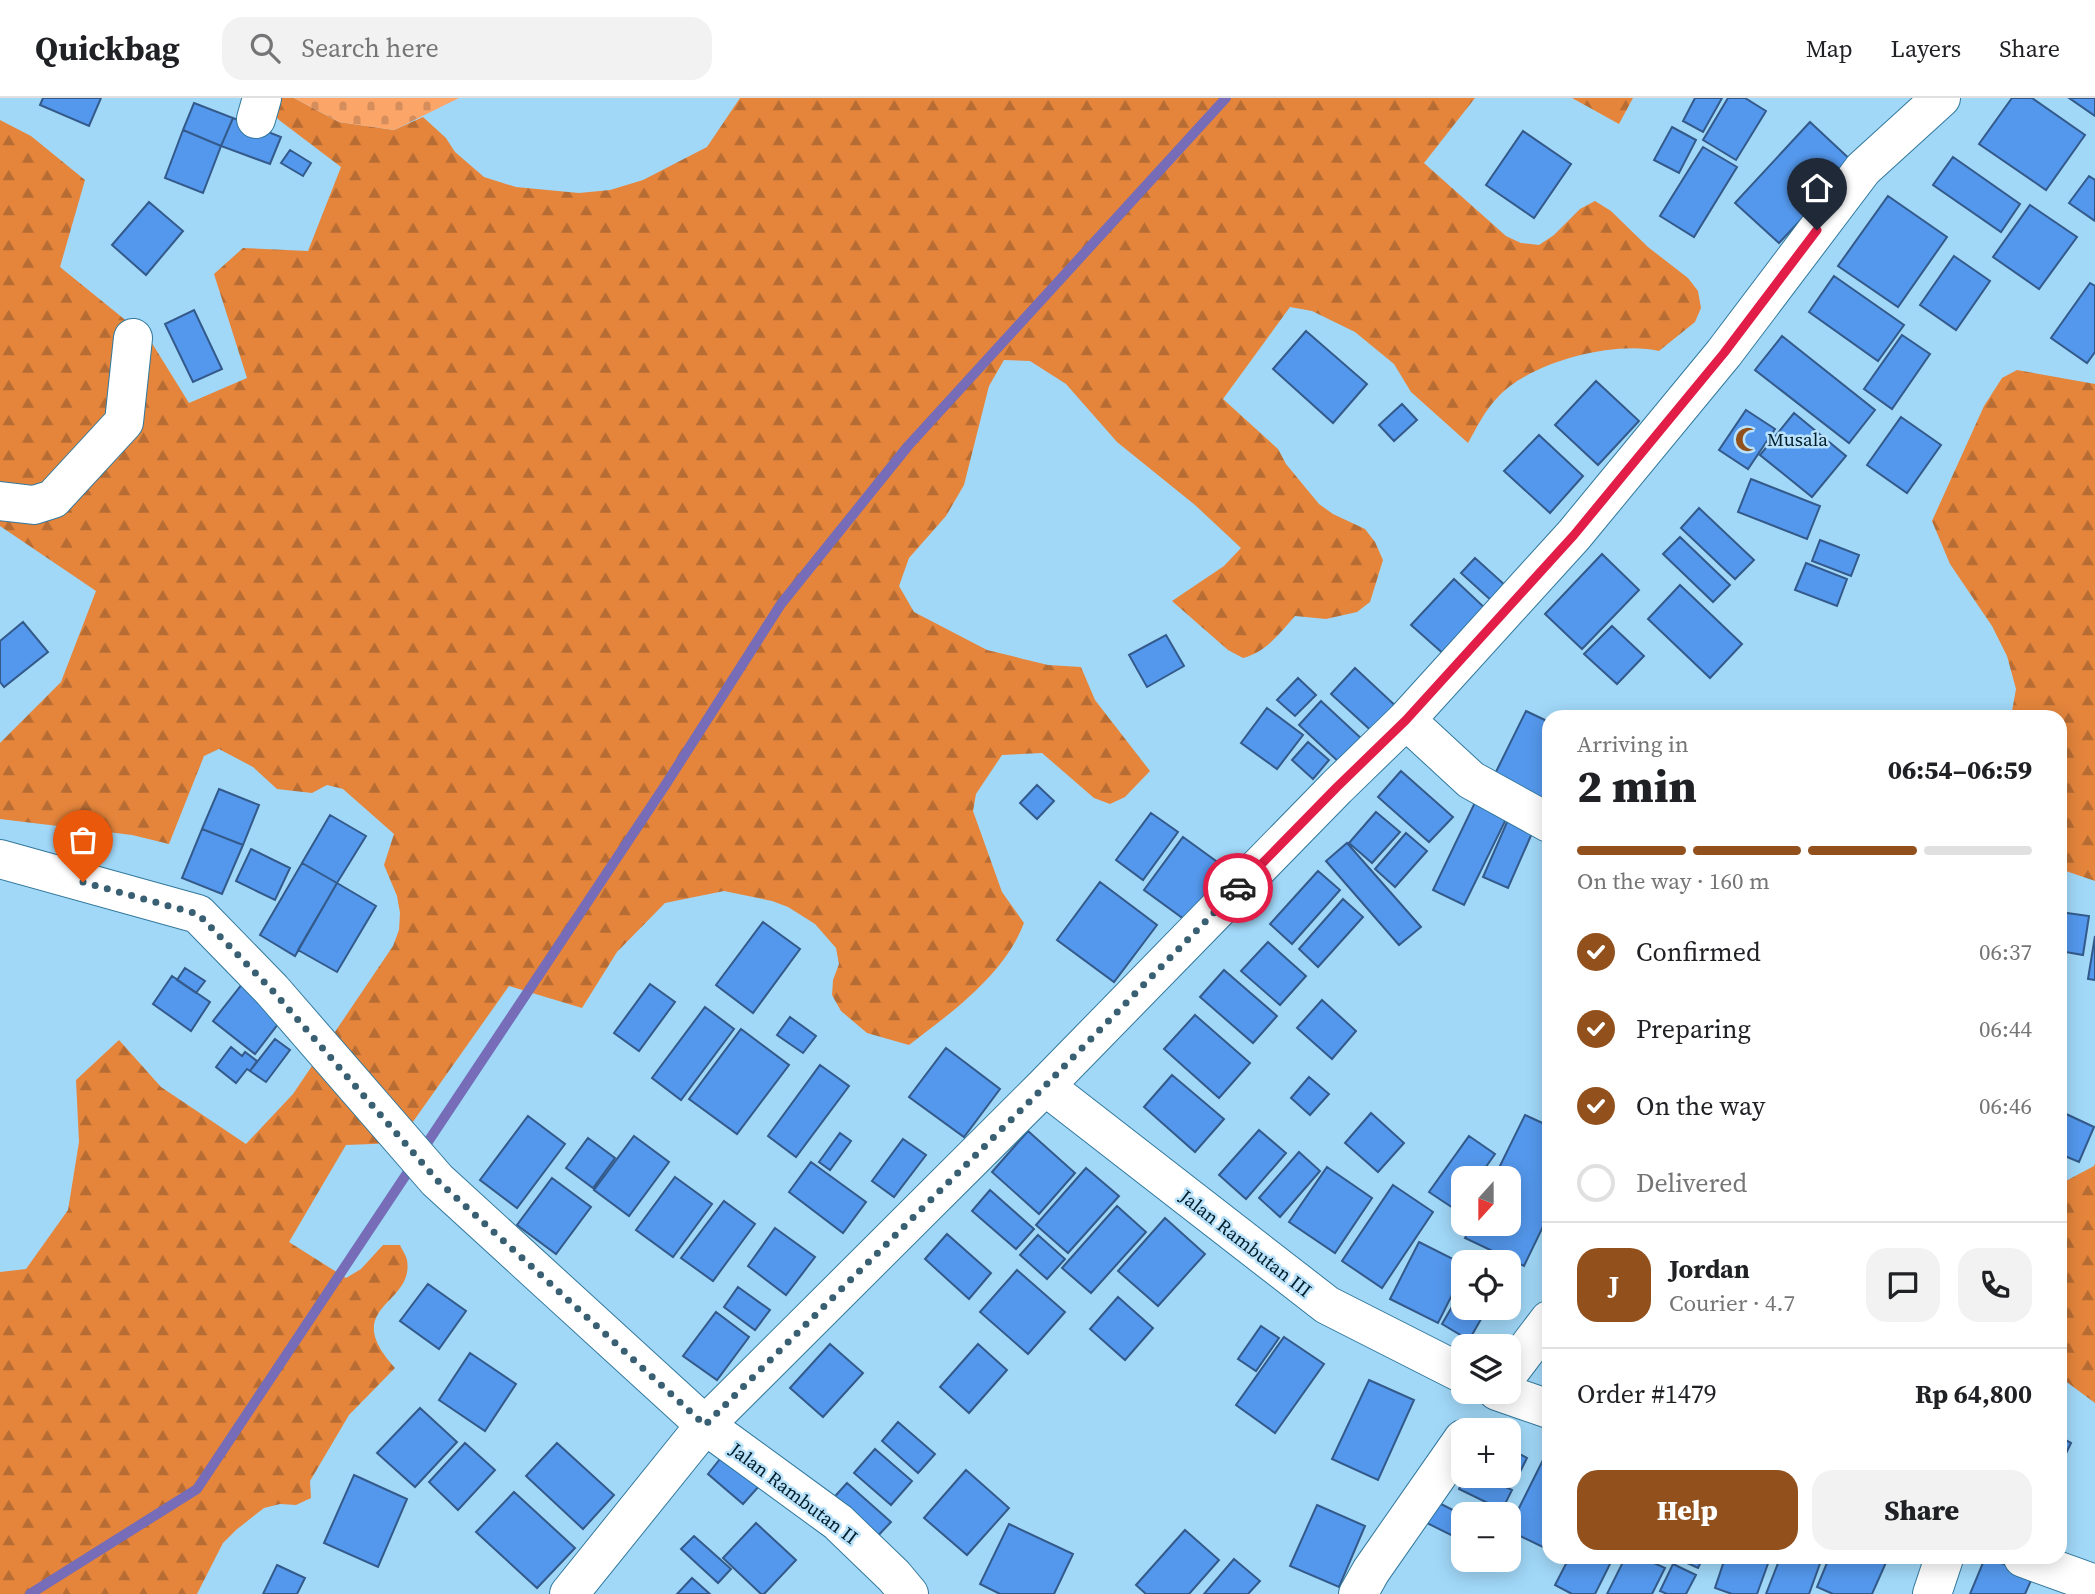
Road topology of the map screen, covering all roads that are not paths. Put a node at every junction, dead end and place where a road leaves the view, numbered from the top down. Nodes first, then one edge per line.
1 (1941, 98) edge
2 (133, 338) dead end
3 (0, 501) edge
4 (1406, 720) junction
5 (1542, 819) edge
6 (0, 859) edge
7 (1045, 1086) junction
8 (1542, 1329) edge
9 (1521, 1357) edge
10 (1451, 1368) edge
11 (1521, 1399) edge
12 (1542, 1407) edge
13 (705, 1425) junction
14 (1451, 1456) edge
15 (1942, 1564) edge
16 (2040, 1564) edge
17 (2095, 1584) edge
18 (569, 1594) edge
19 (909, 1594) edge
20 (1358, 1594) edge
21 (1932, 1594) edge

1 - 4 street
2 - 3 street
4 - 5 street
4 - 7 street
6 - 13 street, Jalan Rambutan II
7 - 10 street, Jalan Rambutan III
7 - 13 street
8 - 9 street
11 - 12 street
13 - 18 street
13 - 19 street, Jalan Rambutan II
14 - 20 street
15 - 21 street
16 - 17 street

